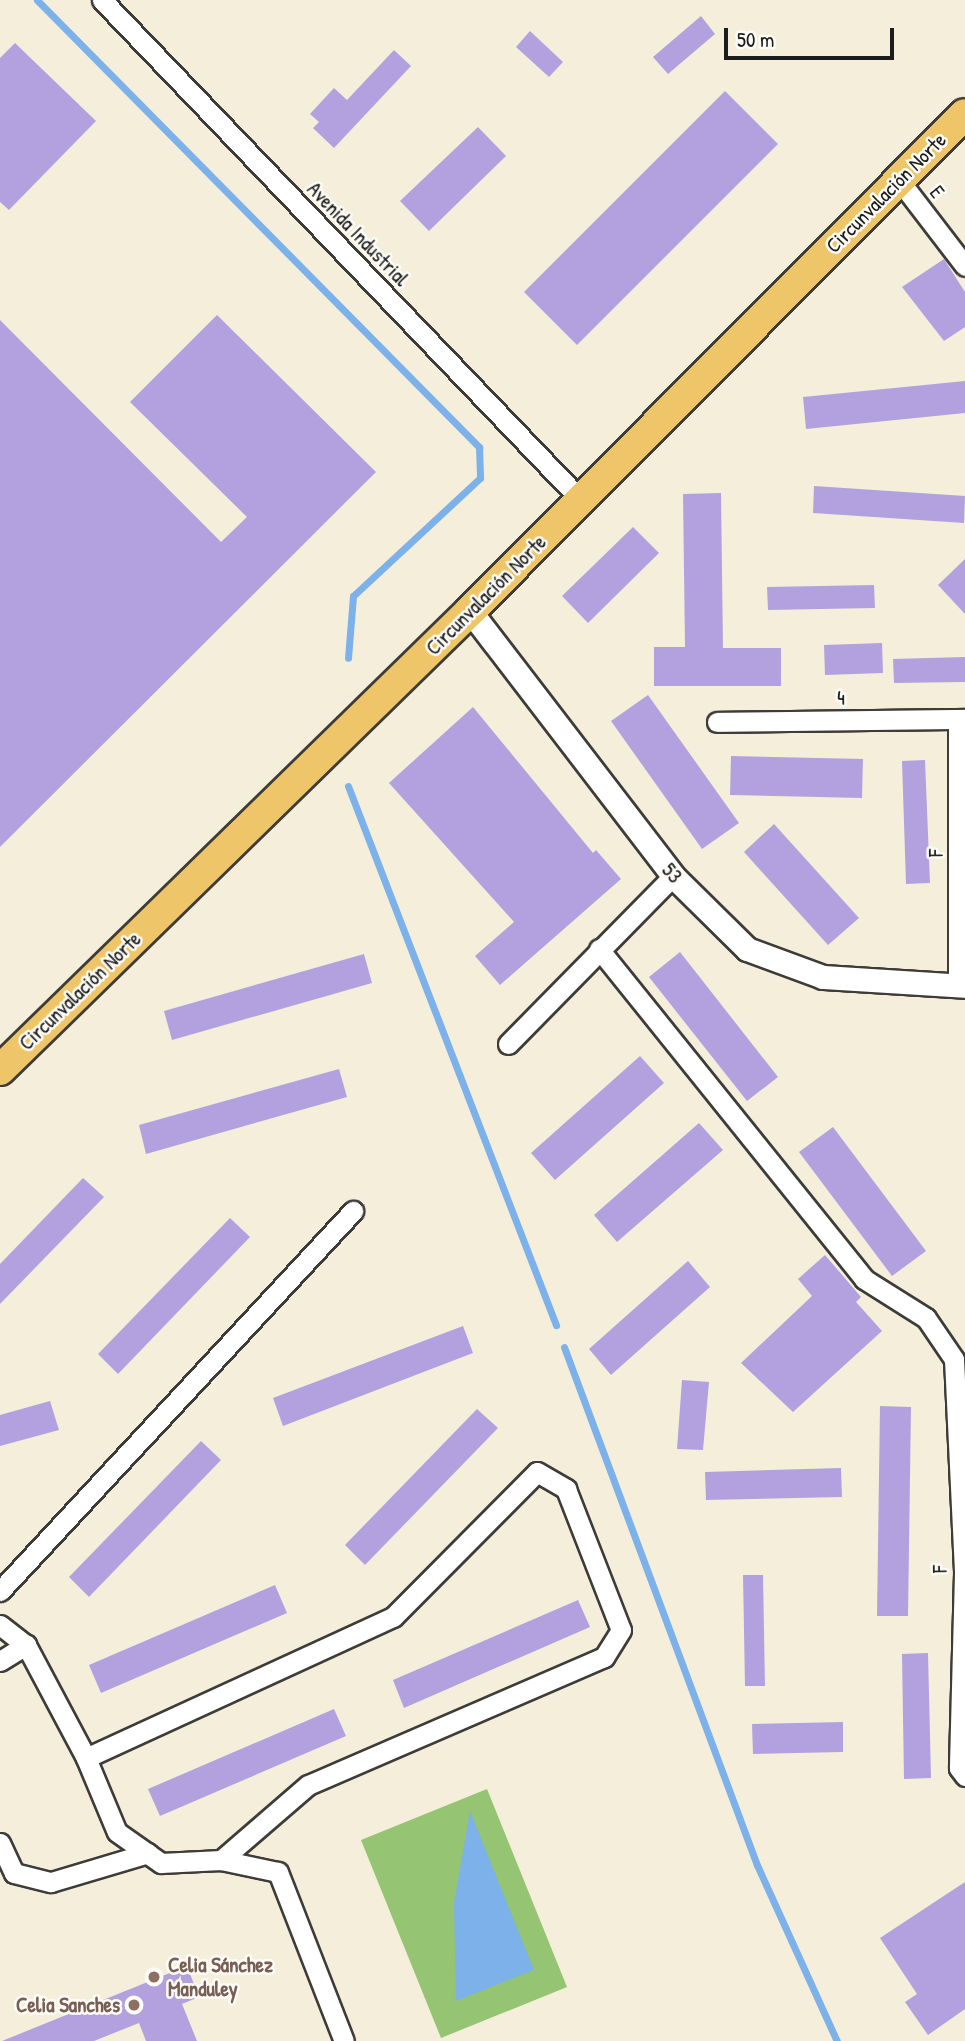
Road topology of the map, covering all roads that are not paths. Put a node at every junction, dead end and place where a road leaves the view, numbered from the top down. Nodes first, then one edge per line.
1 (102, 0) edge
2 (965, 114) edge
3 (899, 180) junction
4 (965, 266) edge
5 (581, 500) junction
6 (470, 611) junction
7 (962, 719) edge
8 (717, 722) dead end
9 (674, 876) junction
10 (599, 948) junction
11 (962, 986) edge
12 (508, 1044) dead end
13 (0, 1070) edge
14 (353, 1211) dead end
15 (964, 1573) edge
16 (0, 1591) edge
17 (0, 1625) edge
18 (26, 1645) junction
19 (0, 1661) edge
20 (86, 1758) junction
21 (965, 1776) edge
22 (0, 1843) edge
23 (148, 1853) junction
24 (221, 1860) junction
25 (344, 2041) edge

1 - 5 street, Avenida Industrial
2 - 3 main road, Circunvalación Norte
3 - 4 street, E
3 - 5 main road, Circunvalación Norte
5 - 6 main road, Circunvalación Norte
6 - 9 street, 53
6 - 13 main road, Circunvalación Norte
7 - 8 street, 4
7 - 11 street, F
9 - 10 street
9 - 11 street, 53
10 - 12 street
10 - 15 street, F
14 - 16 street
15 - 21 street, F
17 - 18 street
18 - 19 street
18 - 20 street
20 - 23 street
20 - 24 street
22 - 23 street
23 - 24 street
24 - 25 street

